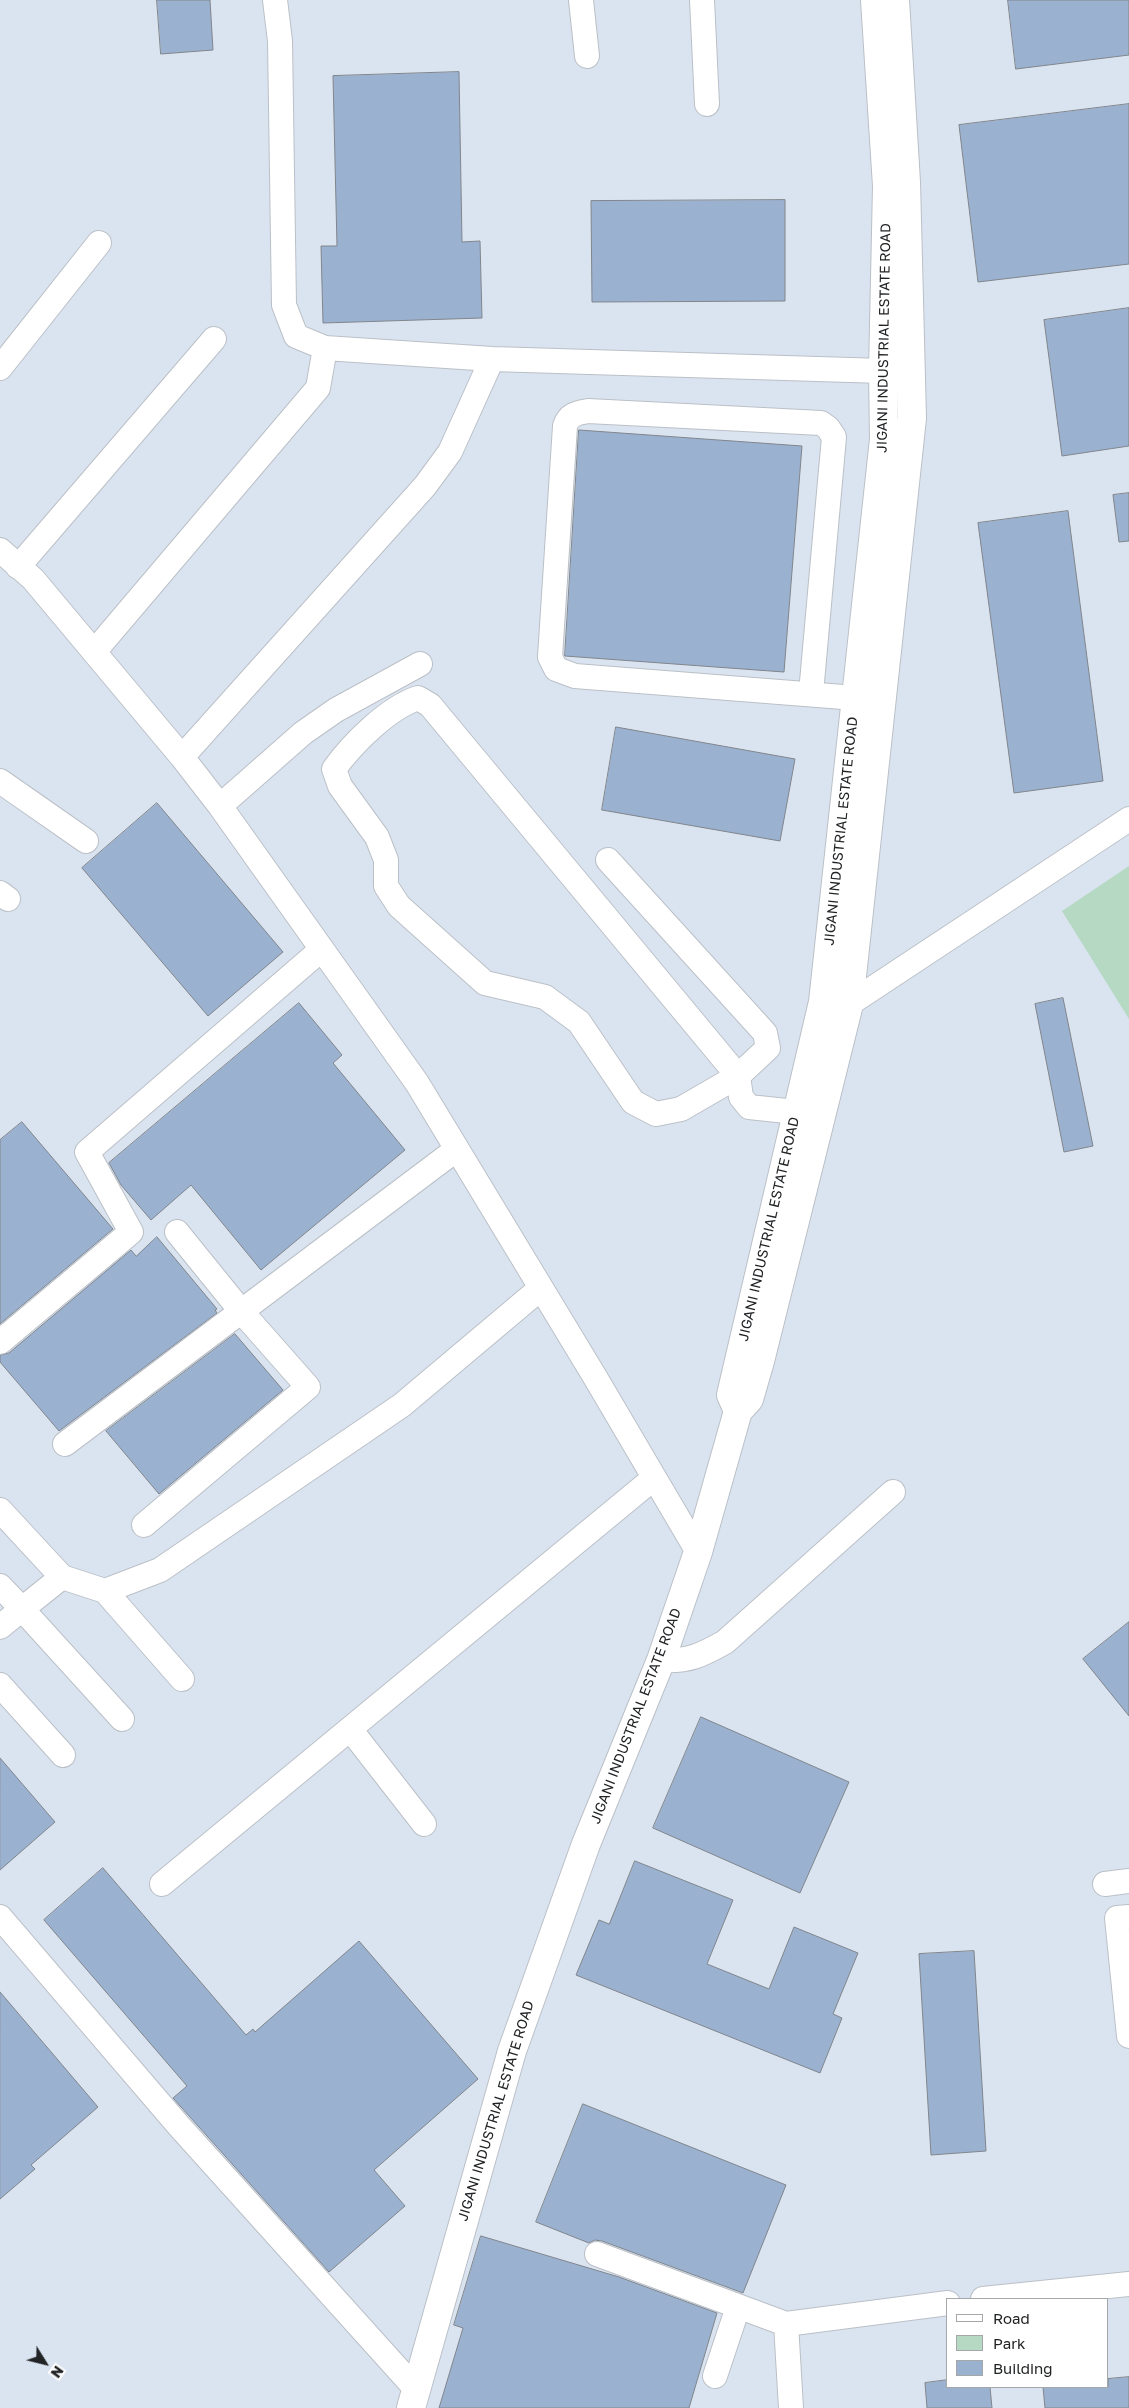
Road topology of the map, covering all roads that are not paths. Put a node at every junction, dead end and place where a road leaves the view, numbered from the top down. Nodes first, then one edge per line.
1 (275, 0) edge
2 (581, 0) edge
3 (702, 0) edge
4 (875, 0) edge
5 (895, 0) edge
6 (587, 56) dead end
7 (707, 104) dead end
8 (99, 243) dead end
9 (214, 339) dead end
10 (326, 348) junction
11 (492, 359) junction
12 (0, 368) edge
13 (882, 371) junction
14 (0, 550) edge
15 (18, 567) junction
16 (94, 652) junction
17 (420, 664) dead end
18 (811, 693) junction
19 (856, 698) junction
20 (182, 756) junction
21 (0, 781) edge
22 (220, 806) junction
23 (1129, 819) edge
24 (86, 841) dead end
25 (608, 860) dead end
26 (322, 949) junction
27 (836, 1003) junction
28 (738, 1076) junction
29 (796, 1112) junction
30 (457, 1149) junction
31 (178, 1232) dead end
32 (541, 1288) junction
33 (241, 1311) junction
34 (0, 1342) edge
35 (738, 1411) junction
36 (65, 1444) dead end
37 (654, 1478) junction
38 (893, 1492) dead end
39 (0, 1510) edge
40 (144, 1525) dead end
41 (698, 1552) junction
42 (62, 1577) junction
43 (0, 1586) edge
44 (105, 1591) junction
45 (22, 1609) junction
46 (0, 1627) edge
47 (661, 1660) junction
48 (182, 1679) dead end
49 (0, 1685) edge
50 (122, 1719) dead end
51 (350, 1729) junction
52 (63, 1755) dead end
53 (424, 1824) dead end
54 (1129, 1881) edge
55 (162, 1884) dead end
56 (1105, 1884) dead end
57 (1129, 1916) edge
58 (0, 1917) edge
59 (1129, 2036) edge
60 (597, 2254) dead end
61 (1129, 2284) edge
62 (993, 2298) edge
63 (946, 2303) edge
64 (738, 2307) junction
65 (796, 2322) junction
66 (715, 2376) dead end
67 (413, 2398) edge
68 (791, 2408) edge

1 - 10 street
2 - 6 street
3 - 7 street
4 - 13 main road, JIGANI INDUSTRIAL ESTATE ROAD
5 - 27 main road, JIGANI INDUSTRIAL ESTATE ROAD
8 - 12 street
9 - 15 street
10 - 11 street
10 - 16 street
11 - 13 street
11 - 20 street
13 - 19 main road, JIGANI INDUSTRIAL ESTATE ROAD
14 - 15 street
15 - 16 street
16 - 20 street
17 - 22 street
18 - 18 street
18 - 19 street
19 - 27 main road, JIGANI INDUSTRIAL ESTATE ROAD
20 - 22 street
21 - 24 street
22 - 26 street
23 - 27 street
25 - 28 street
26 - 30 street
26 - 34 street
27 - 29 main road, JIGANI INDUSTRIAL ESTATE ROAD
27 - 35 main road, JIGANI INDUSTRIAL ESTATE ROAD
28 - 28 street
28 - 29 street
29 - 35 main road, JIGANI INDUSTRIAL ESTATE ROAD
30 - 32 street
30 - 33 street
31 - 33 street
32 - 37 street
32 - 44 street
33 - 36 street
33 - 40 street
35 - 41 main road, JIGANI INDUSTRIAL ESTATE ROAD
37 - 41 street
37 - 51 street
38 - 47 street
39 - 42 street
41 - 47 main road, JIGANI INDUSTRIAL ESTATE ROAD
42 - 44 street
42 - 45 street
43 - 45 street
44 - 48 street
45 - 46 street
45 - 50 street
47 - 67 main road, JIGANI INDUSTRIAL ESTATE ROAD
49 - 52 street
51 - 53 street
51 - 55 street
54 - 56 street
57 - 59 street
58 - 67 street
60 - 64 street
61 - 62 street
63 - 65 street
64 - 65 street
64 - 66 street
65 - 68 street

